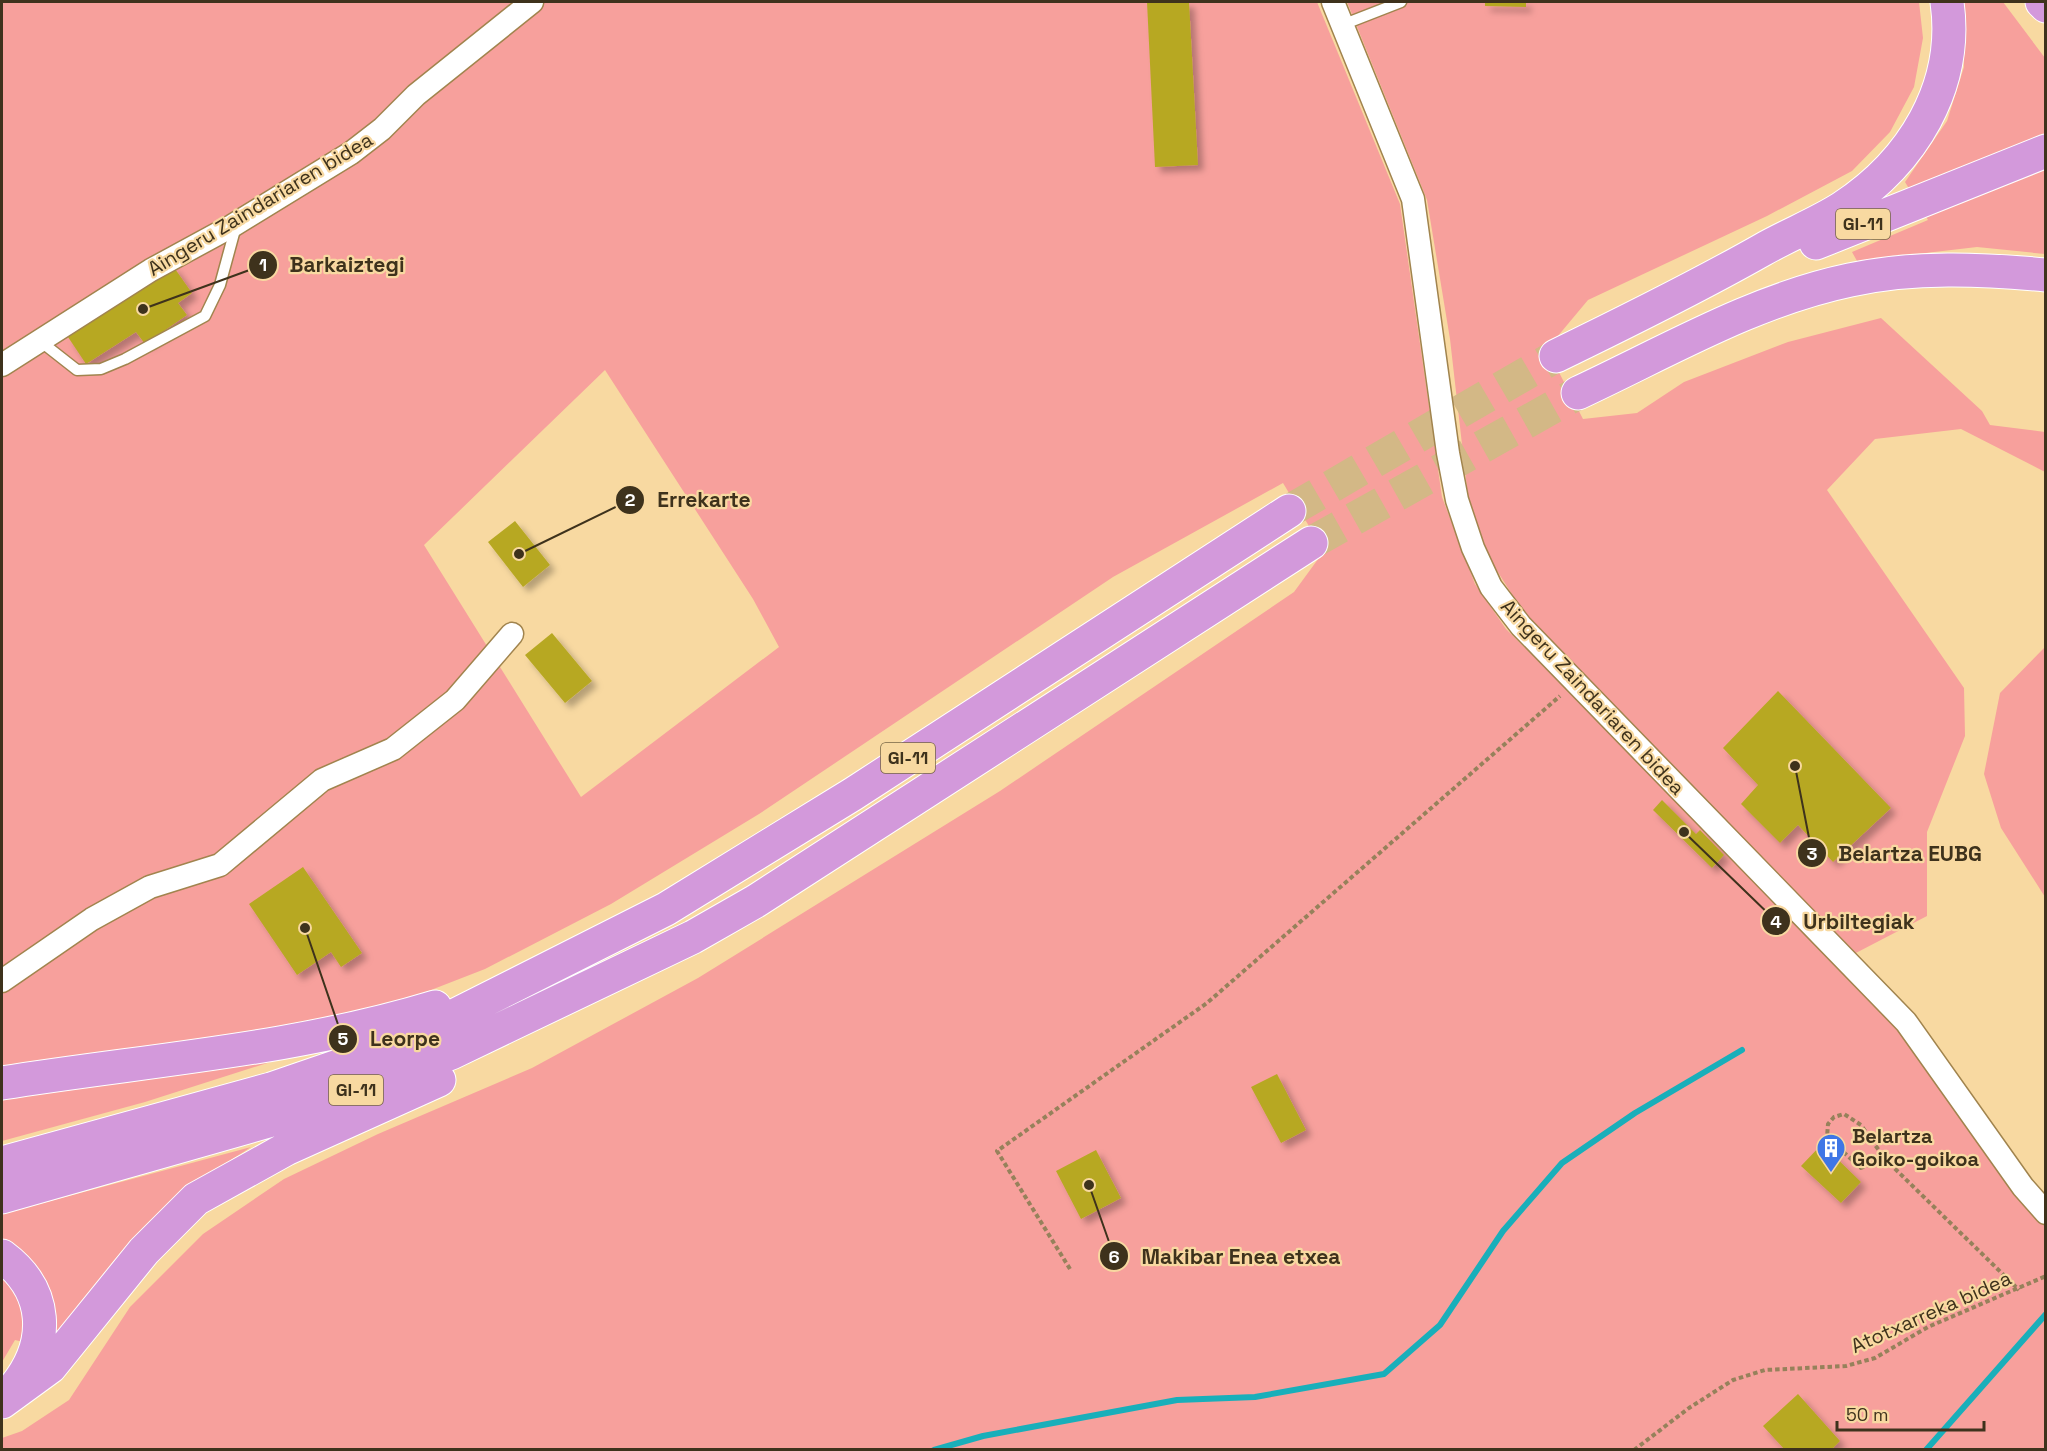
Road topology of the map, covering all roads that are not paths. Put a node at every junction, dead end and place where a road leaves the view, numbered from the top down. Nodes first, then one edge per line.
1 (532, 2) edge
2 (1333, 2) edge
3 (1401, 2) edge
4 (1947, 2) edge
5 (2042, 2) edge
6 (2046, 6) edge
7 (1342, 25) junction
8 (2046, 151) edge
9 (237, 223) junction
10 (1915, 272) junction
11 (2046, 275) edge
12 (2046, 294) edge
13 (1680, 297) junction
14 (39, 340) junction
15 (1556, 356) tunnel mouth
16 (2, 365) edge
17 (1578, 393) tunnel mouth
18 (1289, 511) tunnel mouth
19 (1311, 543) tunnel mouth
20 (512, 634) dead end
21 (693, 937) junction
22 (2, 981) edge
23 (515, 985) junction
24 (2, 1083) edge
25 (2, 1163) edge
26 (2, 1197) edge
27 (2046, 1213) edge
28 (2, 1256) edge
29 (3, 1401) edge

1 - 9 street, Aingeru Zaindariaren bidea
2 - 7 street, Aingeru Zaindariaren bidea
3 - 7 lane
4 - 13 highway
5 - 6 highway
7 - 27 street, Aingeru Zaindariaren bidea
8 - 13 highway, GI-11
9 - 14 street, Aingeru Zaindariaren bidea
9 - 14 lane
10 - 11 highway
10 - 12 highway
10 - 17 highway
13 - 15 highway, GI-11
14 - 16 street, Aingeru Zaindariaren bidea
18 - 23 highway, GI-11
19 - 21 highway, GI-11
20 - 22 street
21 - 26 highway, GI-11
21 - 29 highway
23 - 24 highway
23 - 25 highway, GI-11
28 - 29 highway

